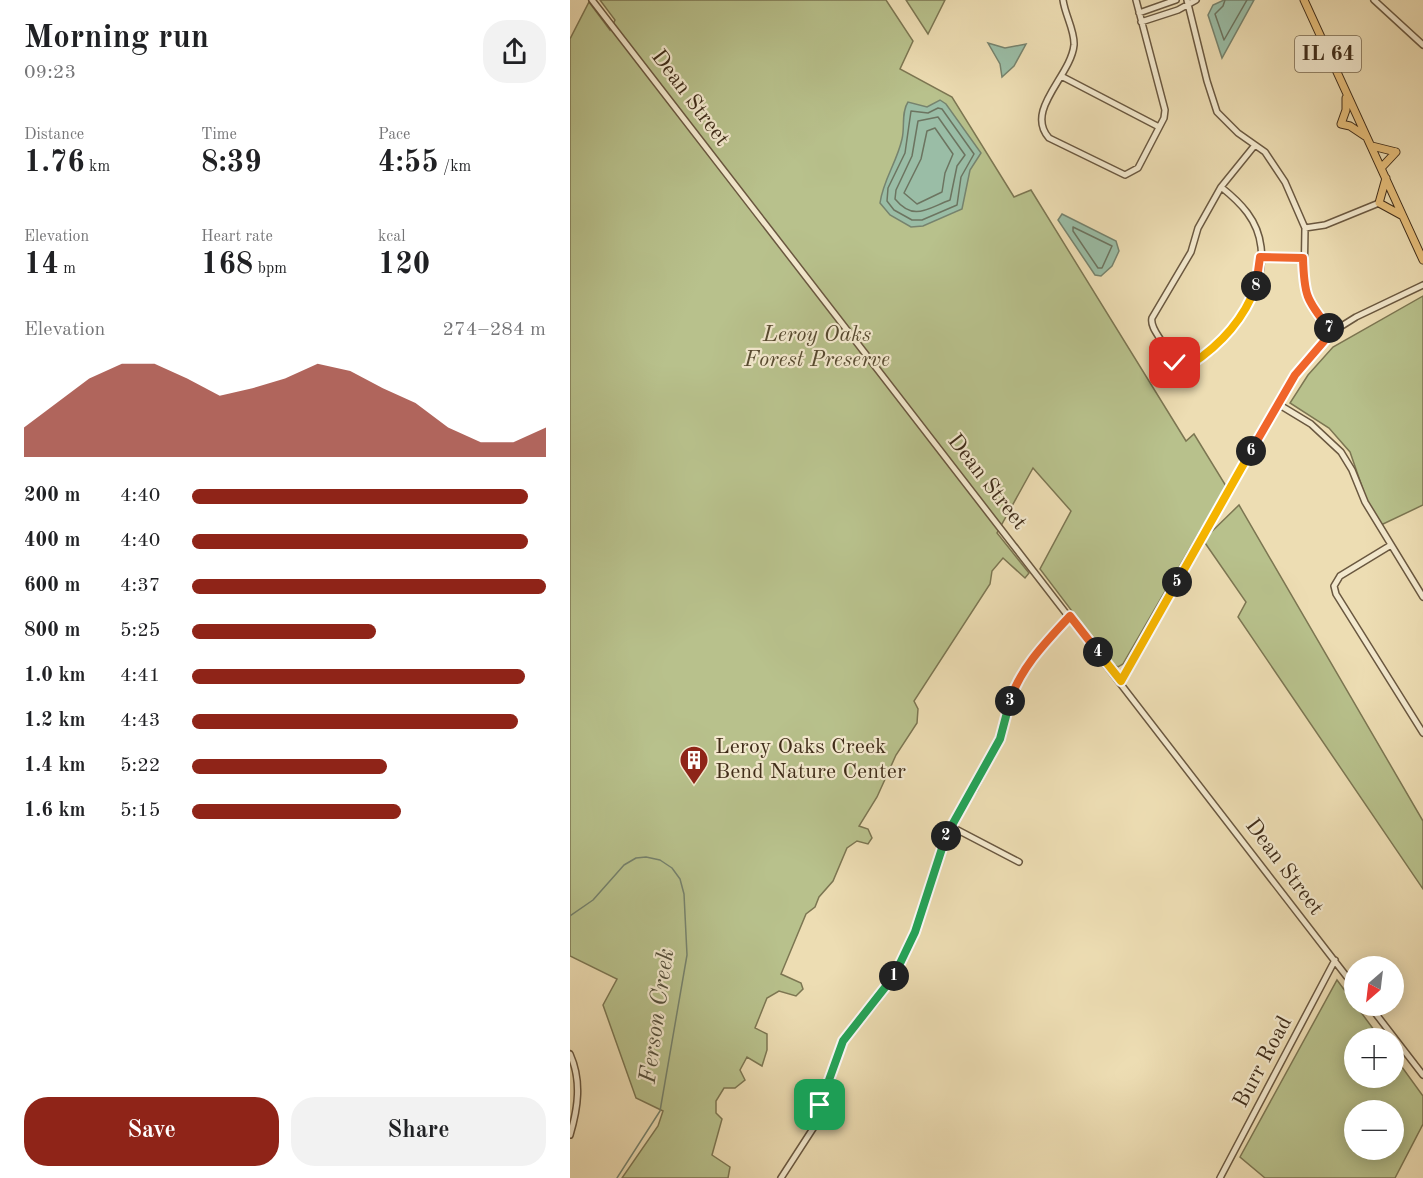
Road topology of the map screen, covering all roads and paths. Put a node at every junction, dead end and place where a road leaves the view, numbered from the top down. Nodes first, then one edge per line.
1 (592, 0) edge
2 (1063, 0) edge
3 (1136, 0) edge
4 (1176, 0) edge
5 (1196, 0) edge
6 (1304, 0) edge
7 (1374, 0) edge
8 (1188, 2) edge
9 (1139, 13) junction
10 (1141, 22) junction
11 (1423, 45) edge
12 (1061, 76) junction
13 (1346, 95) junction
14 (1159, 127) junction
15 (1368, 137) junction
16 (1255, 145) junction
17 (1372, 146) junction
18 (1382, 167) junction
19 (1386, 178) junction
20 (1221, 188) junction
21 (1379, 202) junction
22 (1403, 217) junction
23 (1305, 228) junction
24 (1260, 257) junction
25 (1303, 258) junction
26 (1423, 260) edge
27 (1423, 285) edge
28 (1332, 332) junction
29 (1278, 404) junction
30 (1391, 545) junction
31 (1423, 597) edge
32 (1070, 616) junction
33 (1121, 681) junction
34 (1423, 733) edge
35 (950, 826) junction
36 (1019, 862) dead end
37 (1335, 960) junction
38 (1344, 972) edge
39 (1377, 1016) edge
40 (570, 1054) edge
41 (1423, 1075) edge
42 (570, 1135) edge
43 (781, 1178) edge
44 (1220, 1178) edge

1 - 32 street, Dean Street
2 - 12 street
3 - 9 street
4 - 9 street
5 - 8 street
6 - 13 main road, IL 64
7 - 11 street
8 - 10 street
8 - 16 street
9 - 10 street
10 - 14 street
12 - 14 street
12 - 14 street
13 - 15 main road, IL 64
13 - 15 main road
15 - 17 main road, IL 64
16 - 20 street
16 - 23 street
17 - 18 main road, IL 64
17 - 18 main road
18 - 19 main road, IL 64
19 - 21 main road
19 - 22 main road, IL 64
20 - 24 street
20 - 24 street
21 - 22 main road
21 - 23 street
22 - 26 main road, IL 64
23 - 25 street
24 - 25 street
25 - 28 street
27 - 28 street
28 - 29 street
29 - 30 street
29 - 33 street
30 - 31 street
30 - 34 street
32 - 33 street, Dean Street
32 - 35 street
33 - 37 street, Dean Street
35 - 36 street
35 - 43 street
37 - 38 street, Dean Street
37 - 44 street, Burr Road
39 - 41 street
40 - 42 street

